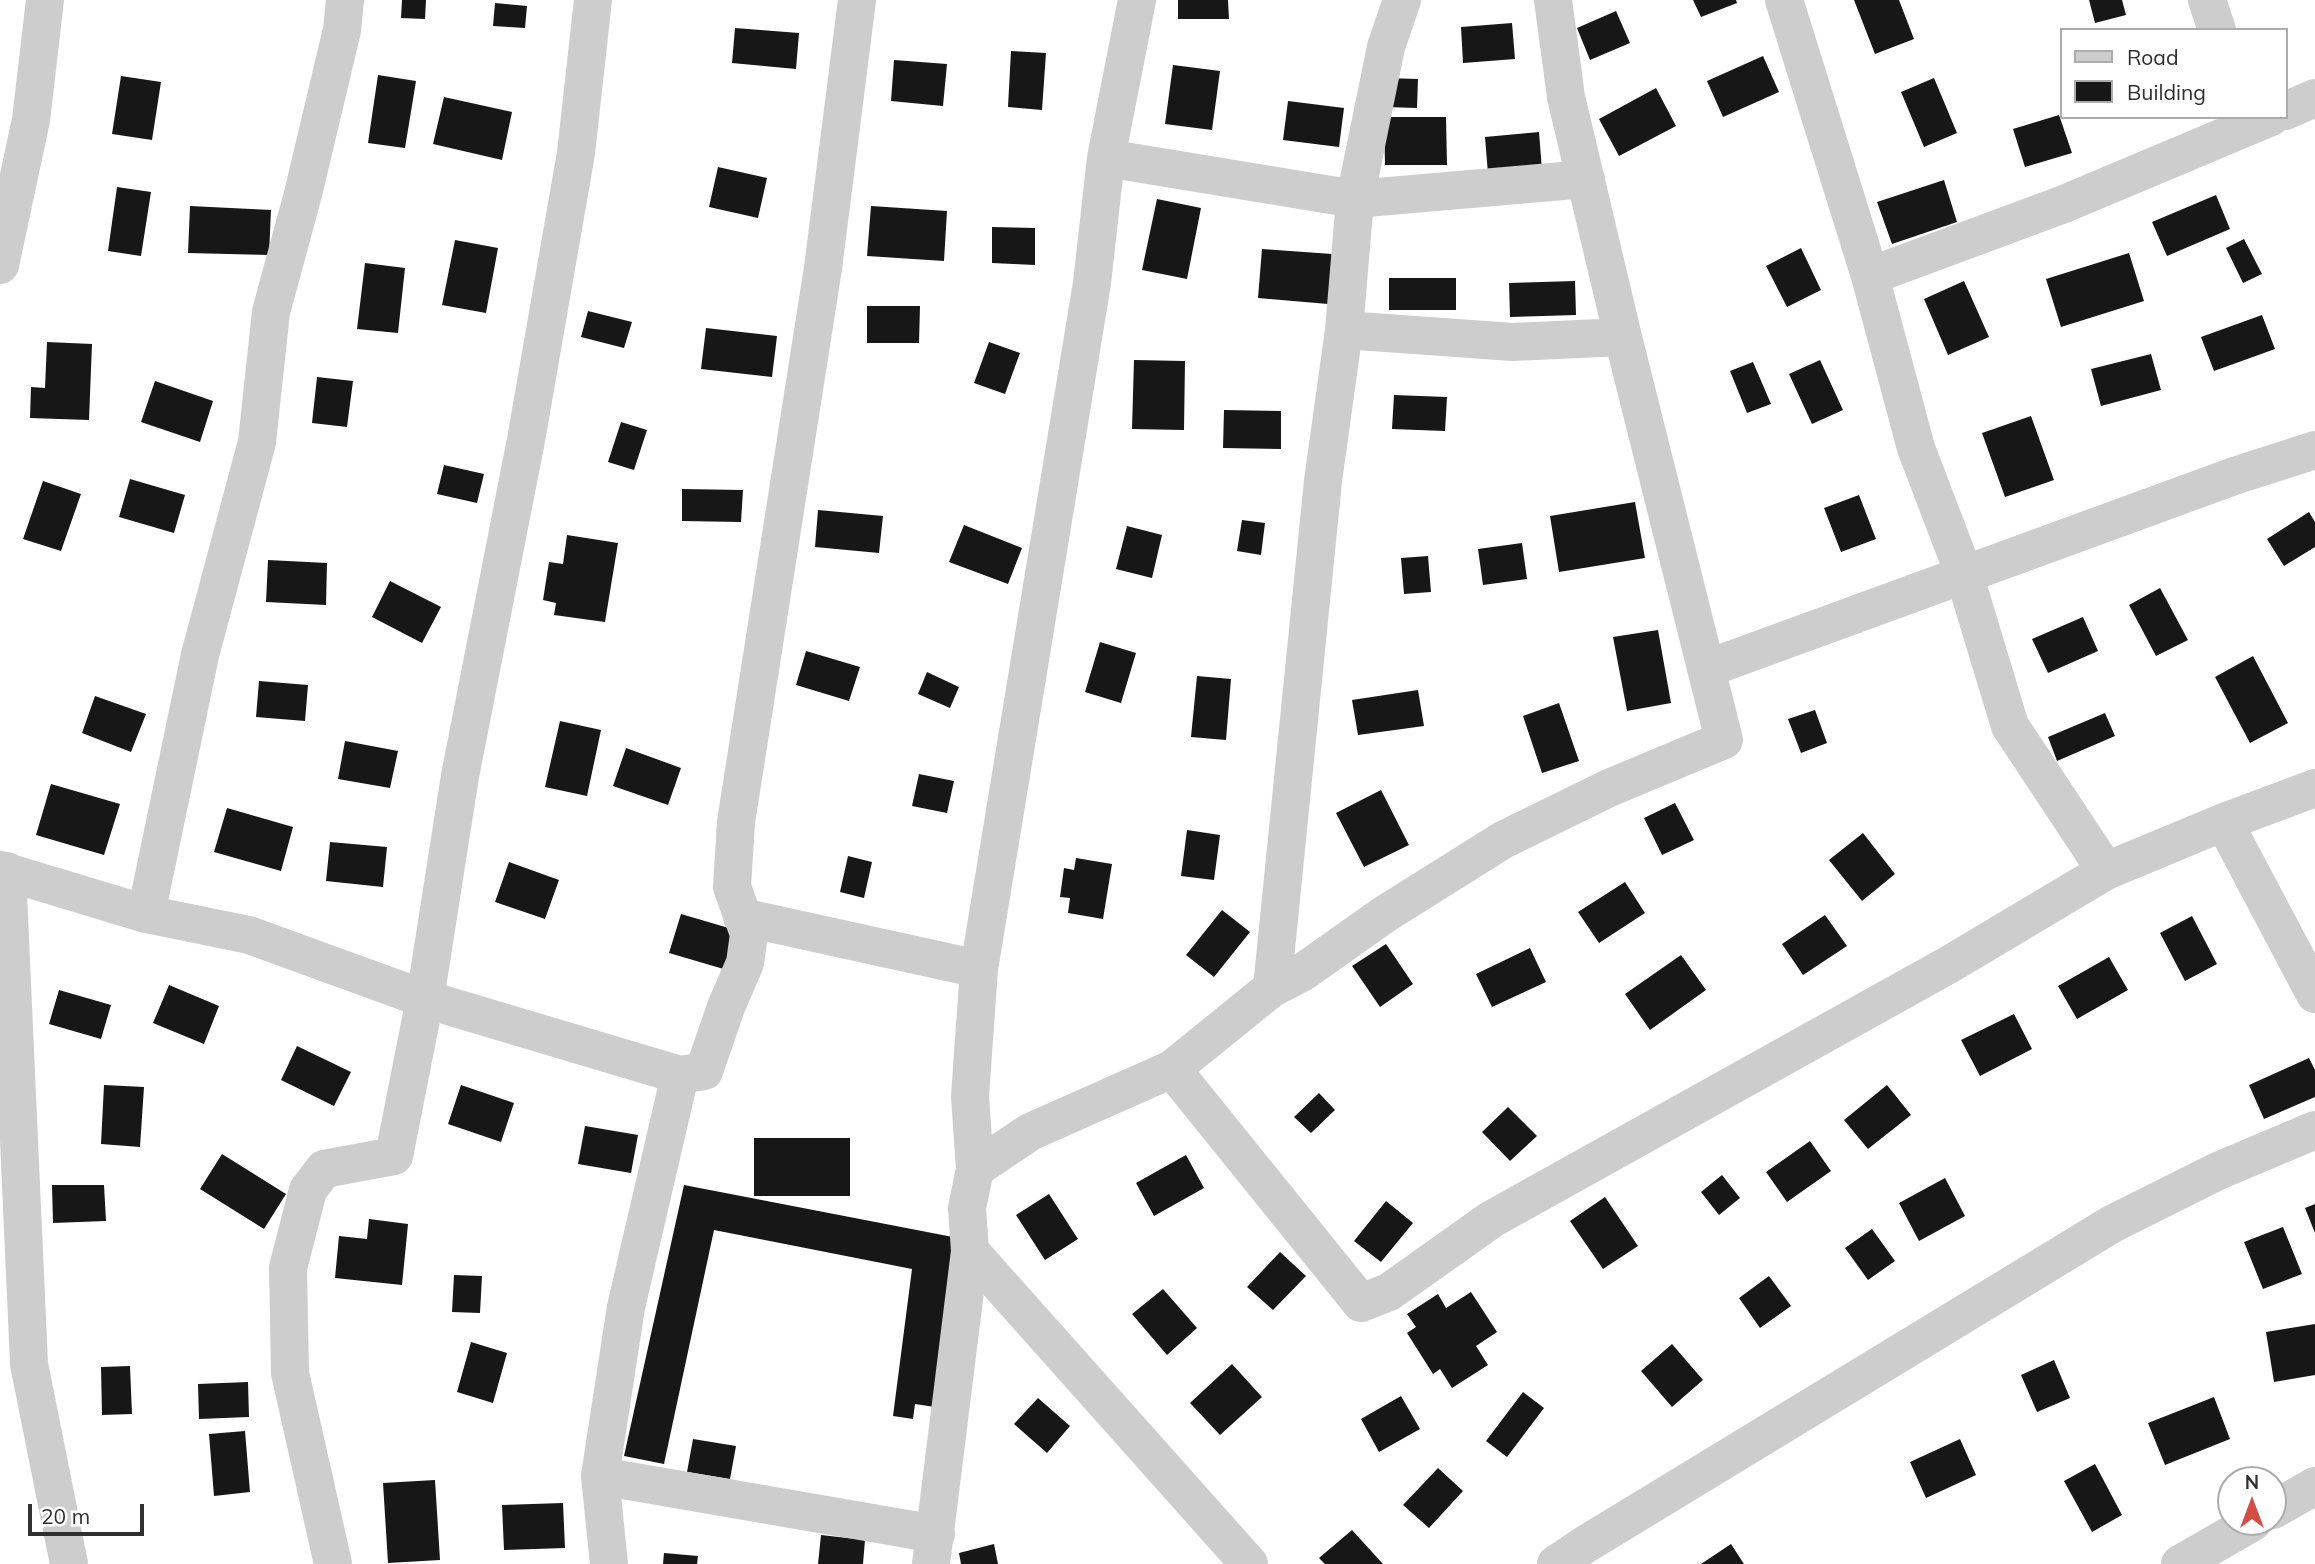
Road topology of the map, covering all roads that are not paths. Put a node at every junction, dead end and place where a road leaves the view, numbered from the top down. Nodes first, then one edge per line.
1 (45, 0) edge
2 (345, 0) edge
3 (593, 0) edge
4 (857, 0) edge
5 (1138, 0) edge
6 (1402, 0) edge
7 (1553, 0) edge
8 (1784, 0) edge
9 (2207, 0) edge
10 (2216, 28) edge
11 (2315, 98) edge
12 (2287, 110) edge
13 (2257, 120) edge
14 (1106, 158) junction
15 (1586, 180) junction
16 (1355, 199) junction
17 (0, 265) edge
18 (1870, 276) junction
19 (1344, 330) junction
20 (1623, 337) junction
21 (2315, 450) edge
22 (1964, 574) junction
23 (1706, 669) junction
24 (2315, 788) edge
25 (2224, 822) junction
26 (3, 870) edge
27 (2106, 871) junction
28 (146, 914) junction
29 (742, 917) junction
30 (979, 969) junction
31 (1272, 988) junction
32 (2315, 994) edge
33 (425, 999) junction
34 (1172, 1069) junction
35 (680, 1075) junction
36 (2315, 1130) edge
37 (975, 1169) junction
38 (970, 1251) junction
39 (600, 1476) junction
40 (2315, 1486) edge
41 (2287, 1502) edge
42 (2229, 1536) edge
43 (934, 1549) edge
44 (69, 1564) edge
45 (333, 1564) edge
46 (609, 1564) edge
47 (1249, 1564) edge
48 (1556, 1564) edge
49 (2180, 1564) edge

1 - 17 street
2 - 28 street
3 - 33 street
4 - 29 street
5 - 14 street
6 - 16 street
7 - 15 street
8 - 18 street
9 - 10 street
11 - 12 street
13 - 18 street
14 - 16 street
14 - 30 street
15 - 16 street
15 - 20 street
16 - 19 street
18 - 22 street
19 - 20 street
19 - 31 street
20 - 23 street
21 - 22 street
22 - 23 street
22 - 27 street
23 - 31 street
24 - 25 street
25 - 27 street
25 - 32 street
26 - 28 street
26 - 44 street
27 - 34 street
28 - 33 street
29 - 30 street
29 - 35 street
30 - 37 street
31 - 34 street
33 - 35 street
33 - 45 street
34 - 37 street
35 - 39 street
36 - 48 street
37 - 38 street
38 - 43 street
38 - 47 street
39 - 43 street
39 - 46 street
40 - 41 street
42 - 49 street

